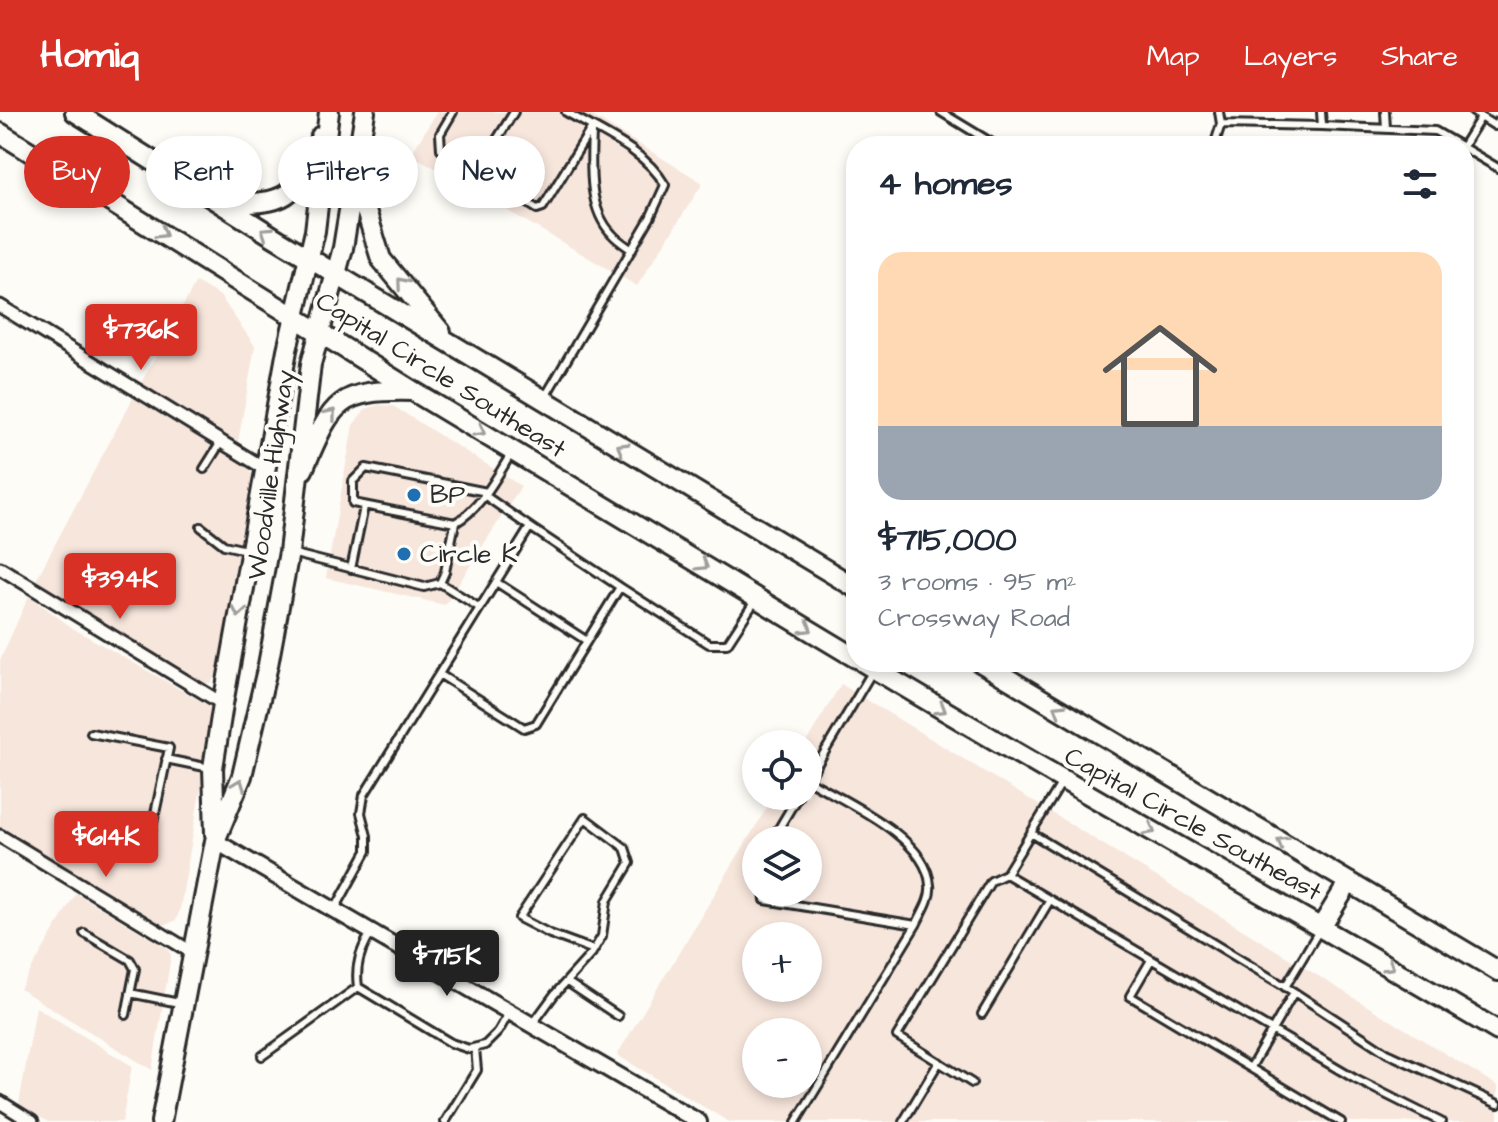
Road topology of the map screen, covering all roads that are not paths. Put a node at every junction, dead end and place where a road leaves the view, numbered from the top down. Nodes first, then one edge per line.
1 (75, 112) edge
2 (365, 112) edge
3 (453, 112) edge
4 (514, 112) edge
5 (566, 112) edge
6 (941, 112) edge
7 (1219, 112) edge
8 (1321, 112) edge
9 (1385, 112) edge
10 (1473, 112) edge
11 (328, 117) edge
12 (1481, 117) junction
13 (1498, 121) edge
14 (1221, 124) junction
15 (1322, 126) junction
16 (592, 127) junction
17 (1386, 128) junction
18 (0, 133) edge
19 (361, 136) edge
20 (440, 136) edge
21 (499, 136) edge
22 (981, 136) edge
23 (1217, 136) edge
24 (1444, 136) edge
25 (1470, 136) edge
26 (1474, 154) edge
27 (146, 156) edge
28 (1498, 168) edge
29 (262, 202) edge
30 (545, 204) edge
31 (230, 208) edge
32 (350, 208) edge
33 (365, 208) edge
34 (632, 250) junction
35 (309, 258) junction
36 (336, 274) junction
37 (0, 306) edge
38 (295, 316) junction
39 (320, 331) junction
40 (451, 344) junction
41 (413, 391) junction
42 (543, 400) junction
43 (221, 442) junction
44 (513, 451) junction
45 (264, 468) junction
46 (204, 469) dead end
47 (296, 484) junction
48 (486, 493) junction
49 (364, 507) junction
50 (455, 523) junction
51 (201, 527) dead end
52 (530, 527) junction
53 (251, 551) junction
54 (289, 552) junction
55 (0, 568) edge
56 (351, 569) junction
57 (496, 582) junction
58 (846, 582) edge
59 (440, 583) junction
60 (620, 587) junction
61 (757, 598) junction
62 (480, 608) junction
63 (587, 641) junction
64 (846, 652) edge
65 (864, 672) edge
66 (880, 672) edge
67 (997, 672) edge
68 (439, 674) junction
69 (223, 704) junction
70 (91, 733) dead end
71 (822, 753) edge
72 (166, 759) junction
73 (213, 768) junction
74 (1062, 782) junction
75 (822, 788) edge
76 (1031, 833) junction
77 (0, 836) edge
78 (150, 837) dead end
79 (215, 841) junction
80 (1006, 874) junction
81 (1349, 882) junction
82 (1050, 900) junction
83 (801, 906) edge
84 (334, 911) junction
85 (916, 925) junction
86 (1322, 926) junction
87 (370, 932) junction
88 (84, 933) dead end
89 (594, 950) junction
90 (193, 953) junction
91 (1151, 960) junction
92 (1498, 971) edge
93 (567, 982) junction
94 (358, 987) junction
95 (1285, 987) junction
96 (1294, 992) junction
97 (130, 993) junction
98 (183, 1004) junction
99 (510, 1012) junction
100 (982, 1014) dead end
101 (126, 1015) dead end
102 (618, 1016) dead end
103 (532, 1025) junction
104 (1272, 1031) junction
105 (1498, 1031) edge
106 (475, 1048) junction
107 (262, 1056) dead end
108 (939, 1062) junction
109 (1251, 1067) junction
110 (972, 1083) dead end
111 (0, 1102) edge
112 (1498, 1104) edge
113 (32, 1122) edge
114 (161, 1122) edge
115 (445, 1122) edge
116 (699, 1122) edge
117 (796, 1122) edge
118 (903, 1122) edge
119 (1341, 1122) edge
120 (1441, 1122) edge

1 - 27 main road, Capital Circle Southeast
2 - 19 main road, Woodville Highway
3 - 20 lane
4 - 21 lane
5 - 16 lane
6 - 22 lane
7 - 14 lane
8 - 15 lane
9 - 17 lane
10 - 12 lane
11 - 29 main road
11 - 35 main road, Woodville Highway
12 - 13 lane
12 - 25 lane
14 - 15 lane
14 - 23 lane
15 - 17 lane
16 - 30 lane
16 - 34 lane
16 - 34 lane
17 - 24 lane
18 -> 38 main road, Capital Circle Southeast
26 - 28 lane
35 -> 31 main road, Capital Circle Southeast
32 - 36 main road, Woodville Highway
40 -> 33 main road
34 - 42 lane
35 - 36 main road, Capital Circle Southeast
35 - 38 main road, Woodville Highway
36 - 39 main road, Woodville Highway
36 - 40 main road, Capital Circle Southeast
37 - 43 street
38 - 39 main road, Capital Circle Southeast
38 - 45 main road, Woodville Highway
39 - 41 main road, Capital Circle Southeast
39 - 47 main road, Woodville Highway
40 - 42 main road, Capital Circle Southeast
41 -> 44 main road, Capital Circle Southeast
47 -> 41 main road
58 -> 42 main road, Capital Circle Southeast
43 - 45 street
43 - 46 lane
44 - 48 lane
44 -> 61 main road, Capital Circle Southeast
45 - 53 main road, Woodville Highway
47 - 54 main road, Woodville Highway
48 - 49 lane
48 - 50 lane
48 - 52 lane
49 - 50 lane
49 - 56 lane
50 - 59 lane
51 - 53 lane
52 - 57 lane
52 - 60 lane
53 -> 69 main road, Woodville Highway
54 - 56 lane
79 -> 54 main road, Woodville Highway
55 - 69 street
56 - 59 lane
57 - 62 lane
57 - 63 lane
59 - 62 lane
60 - 61 lane
60 - 63 lane
61 -> 64 main road, Capital Circle Southeast
62 - 68 lane
63 - 68 lane
65 - 71 lane
66 -> 74 main road, Capital Circle Southeast
81 -> 67 main road, Capital Circle Southeast
68 - 84 lane
69 - 73 main road, Woodville Highway
70 - 72 lane
72 - 73 lane
72 - 78 lane
73 - 79 main road, Woodville Highway
74 - 76 lane
74 -> 86 main road, Capital Circle Southeast
75 - 85 lane
76 - 80 lane
76 - 95 lane
77 - 90 street
79 - 84 street
79 - 90 main road, Woodville Highway
80 - 82 lane
80 - 108 lane
81 - 86 main road
81 - 92 main road, Capital Circle Southeast
82 - 91 lane
82 - 100 lane
83 - 85 lane
84 - 87 street
85 - 117 lane
86 - 95 lane
86 -> 105 main road, Capital Circle Southeast
87 - 94 lane
87 - 99 street
88 - 97 lane
89 - 89 lane
89 - 93 lane
90 - 98 main road, Woodville Highway
91 - 104 lane
91 - 109 lane
93 - 102 lane
93 - 103 lane
94 - 106 lane
94 - 107 lane
95 - 96 lane
96 - 104 lane
96 - 112 lane
97 - 98 lane
97 - 101 lane
98 - 114 main road, Woodville Highway
99 - 103 street
99 - 106 lane
103 - 116 street
104 - 109 lane
104 - 120 lane
106 - 115 lane
108 - 110 lane
108 - 118 lane
109 - 119 lane
111 - 113 street

